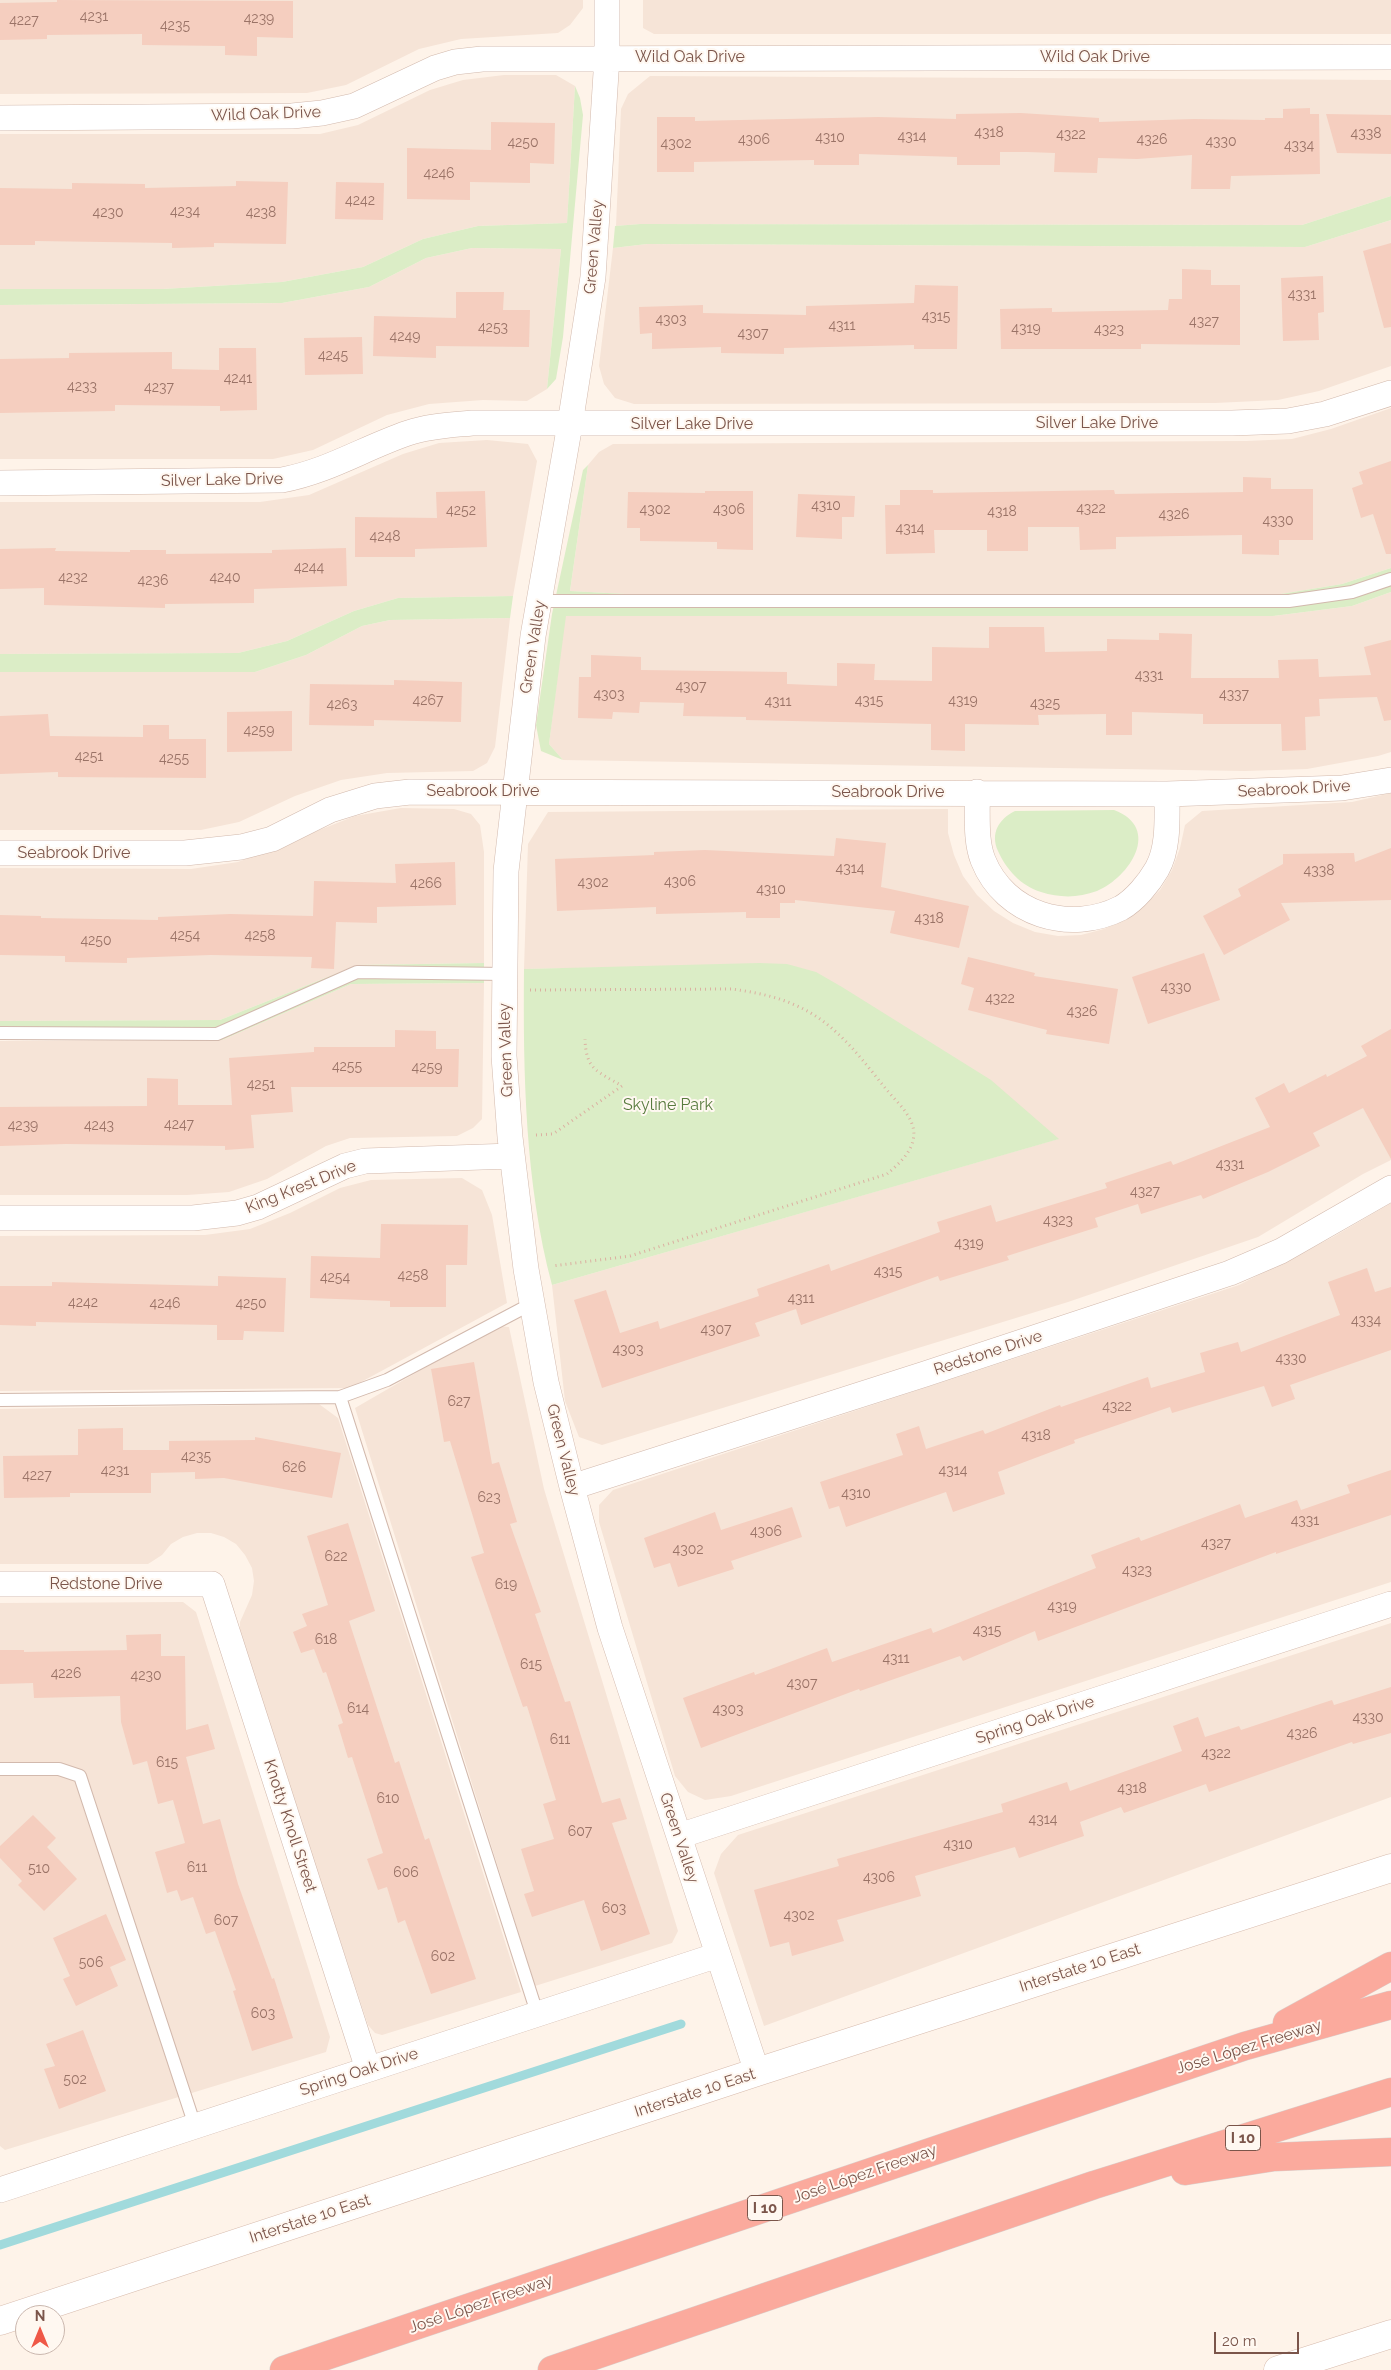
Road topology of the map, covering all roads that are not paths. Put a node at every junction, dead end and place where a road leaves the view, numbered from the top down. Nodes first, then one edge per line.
1 (607, 0) edge
2 (1391, 56) edge
3 (607, 57) junction
4 (0, 118) edge
5 (1391, 394) edge
6 (570, 424) junction
7 (0, 483) edge
8 (1391, 580) edge
9 (541, 601) junction
10 (1391, 780) edge
11 (516, 791) junction
12 (977, 792) junction
13 (1167, 794) junction
14 (0, 853) edge
15 (505, 982) junction
16 (0, 1033) edge
17 (511, 1147) junction
18 (1391, 1188) edge
19 (0, 1218) edge
20 (533, 1303) junction
21 (340, 1397) junction
22 (0, 1400) edge
23 (572, 1487) junction
24 (0, 1584) edge
25 (212, 1584) joint
26 (1391, 1604) edge
27 (0, 1769) edge
28 (679, 1836) junction
29 (1391, 1868) edge
30 (718, 1955) junction
31 (1391, 1966) edge
32 (1391, 2005) edge
33 (537, 2014) junction
34 (1245, 2046) junction
35 (368, 2069) junction
36 (757, 2072) junction
37 (1391, 2092) edge
38 (194, 2126) junction
39 (1391, 2152) edge
40 (1094, 2185) junction
41 (0, 2190) edge
42 (0, 2322) edge
43 (1391, 2334) edge
44 (284, 2370) edge
45 (552, 2370) edge
46 (1278, 2370) edge

1 - 3 street, Green Valley
2 - 3 street, Wild Oak Drive
3 - 4 street, Wild Oak Drive
3 - 6 street, Green Valley
5 - 6 street, Silver Lake Drive
6 - 7 street, Silver Lake Drive
6 - 9 street, Green Valley
8 - 9 lane
9 - 11 street, Green Valley
10 - 13 street, Seabrook Drive
11 - 12 street, Seabrook Drive
11 - 14 street, Seabrook Drive
11 - 15 street, Green Valley
12 - 13 street, Seabrook Drive
12 - 13 street
15 - 16 lane
15 - 17 street, Green Valley
17 - 19 street, King Krest Drive
17 - 20 street, Green Valley
18 - 23 street, Redstone Drive
20 - 21 lane
20 - 23 street, Green Valley
21 - 22 lane
21 - 33 lane
23 - 28 street, Green Valley
24 - 25 street, Redstone Drive
25 - 35 street, Knotty Knoll Street
26 - 28 street, Spring Oak Drive
27 - 38 lane
28 - 30 street, Green Valley
29 - 36 main road, Interstate 10 East
30 - 33 street, Spring Oak Drive
30 - 36 street, Green Valley
31 - 34 highway
32 - 34 highway, José López Freeway / I 10
33 - 35 street, Spring Oak Drive
34 - 44 highway, José López Freeway / I 10
35 - 38 street, Spring Oak Drive
36 - 42 main road, Interstate 10 East
37 - 40 highway, I 10
38 - 41 street, Spring Oak Drive
39 - 40 highway
40 - 45 highway, I 10
43 - 46 main road

